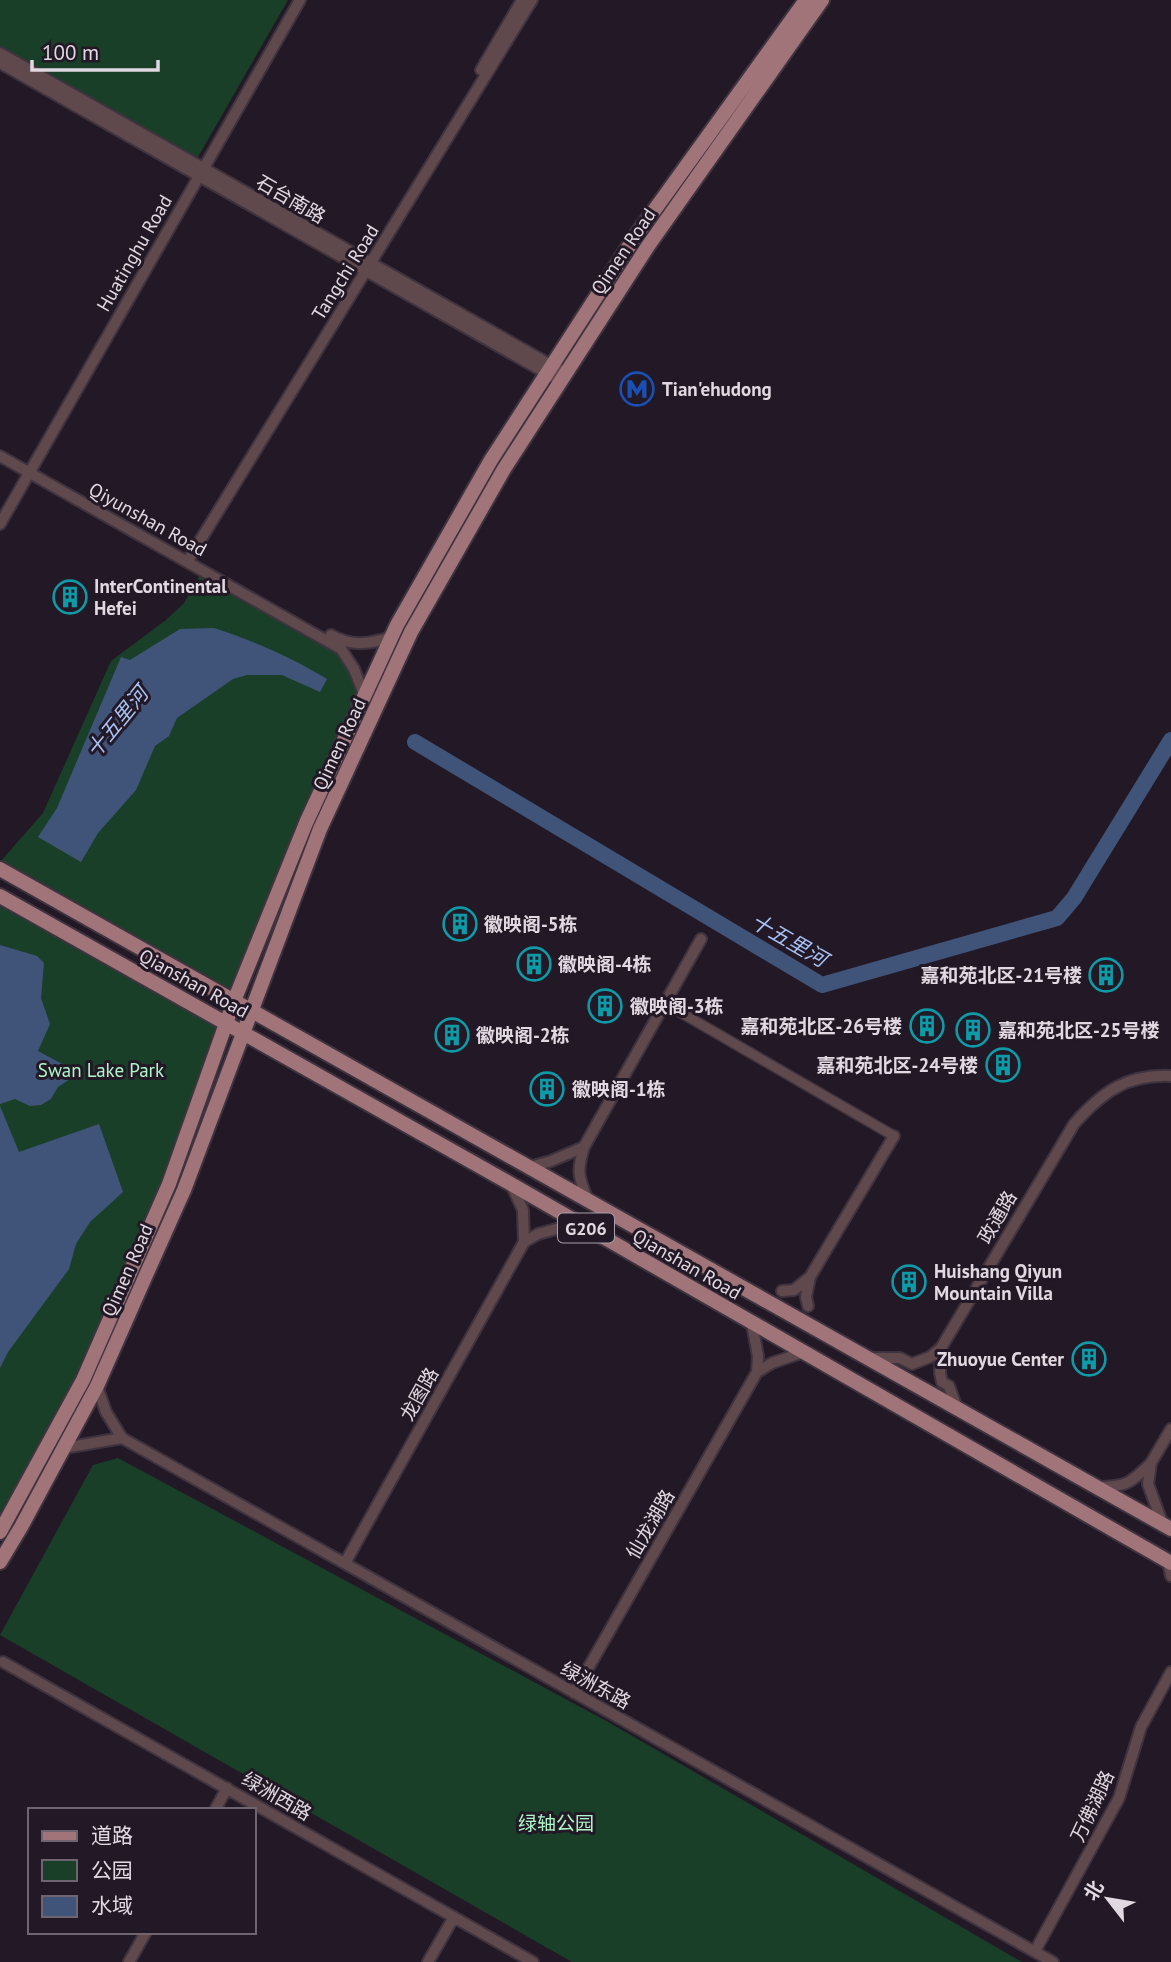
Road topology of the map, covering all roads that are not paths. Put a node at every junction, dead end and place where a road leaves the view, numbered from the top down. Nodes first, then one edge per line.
1 (300, 0) edge
2 (522, 0) edge
3 (532, 0) edge
4 (806, 0) edge
5 (822, 0) edge
6 (0, 54) edge
7 (0, 62) edge
8 (201, 172) junction
9 (366, 266) junction
10 (549, 370) junction
11 (562, 377) junction
12 (0, 449) edge
13 (0, 456) edge
14 (31, 470) junction
15 (0, 524) edge
16 (186, 558) junction
17 (392, 637) junction
18 (365, 697) junction
19 (0, 869) edge
20 (0, 896) edge
21 (701, 939) dead end
22 (233, 1001) junction
23 (666, 1004) junction
24 (251, 1011) junction
25 (226, 1023) junction
26 (242, 1032) junction
27 (1171, 1076) edge
28 (894, 1136) joint
29 (584, 1147) junction
30 (530, 1167) junction
31 (511, 1184) junction
32 (587, 1198) junction
33 (578, 1223) junction
34 (524, 1242) junction
35 (810, 1277) junction
36 (782, 1291) dead end
37 (808, 1306) dead end
38 (752, 1324) junction
39 (941, 1348) junction
40 (804, 1352) junction
41 (865, 1358) junction
42 (757, 1372) junction
43 (97, 1386) junction
44 (958, 1411) junction
45 (1171, 1429) edge
46 (122, 1438) junction
47 (64, 1448) junction
48 (1151, 1463) junction
49 (1095, 1487) junction
50 (1167, 1527) edge
51 (0, 1532) edge
52 (0, 1562) edge
53 (345, 1563) junction
54 (1170, 1567) edge
55 (1, 1660) edge
56 (1171, 1672) edge
57 (574, 1693) junction
58 (227, 1788) junction
59 (216, 1808) edge
60 (454, 1917) junction
61 (145, 1934) edge
62 (1035, 1951) junction
63 (129, 1962) edge
64 (428, 1962) edge
65 (533, 1962) edge
66 (1053, 1962) edge

1 - 8 street, Huatinghu Road
2 - 9 street, Tangchi Road
3 - 9 street, Tangchi Road
4 - 10 main road, Qimen Road
5 - 11 main road, Qimen Road
6 - 8 street, 石台南路
7 - 8 street, 石台南路
8 - 9 street, 石台南路
8 - 14 street, Huatinghu Road
9 - 10 street, 石台南路
9 - 16 street, Tangchi Road
10 - 11 street, 石台南路
10 - 17 main road, Qimen Road
11 - 24 main road, Qimen Road
12 - 14 street
13 - 14 street, Qiyunshan Road
14 - 15 street, Huatinghu Road
14 - 16 street, Qiyunshan Road
16 - 17 street
16 - 18 street, Qiyunshan Road
17 - 18 main road, Qimen Road
18 - 22 main road, Qimen Road
19 - 22 main road, Qianshan Road / G206
20 - 25 main road, Qianshan Road / G206
21 - 23 street
22 - 24 main road, Qianshan Road / G206
22 - 25 main road, Qimen Road
23 - 28 street
23 - 29 street
24 - 26 main road, Qimen Road
24 - 30 main road, Qianshan Road / G206
25 - 26 main road, Qianshan Road / G206
25 - 51 main road, Qimen Road
26 - 31 main road, Qianshan Road / G206
26 - 43 main road, Qimen Road
27 - 39 street, 政通路
28 - 35 street
29 - 30 street
29 - 32 street
30 - 32 main road, Qianshan Road / G206
31 - 33 main road, Qianshan Road / G206
31 - 34 street
32 - 41 main road, Qianshan Road / G206
33 - 34 street
33 - 38 main road, Qianshan Road / G206
34 - 53 street, 龙图路
35 - 36 street
35 - 37 street
38 - 40 main road, Qianshan Road / G206
38 - 42 street
39 - 41 street
39 - 44 street
40 - 42 street
40 - 54 main road, Qianshan Road / G206
41 - 44 main road, Qianshan Road / G206
42 - 57 street, 仙龙湖路
43 - 46 street
43 - 47 main road, Qimen Road
44 - 49 main road, Qianshan Road / G206
45 - 48 street
46 - 47 street
46 - 53 street, 绿洲东路
47 - 52 main road, Qimen Road
48 - 49 street
48 - 50 street
49 - 50 main road, Qianshan Road / G206
53 - 57 street, 绿洲东路
55 - 58 street, 绿洲西路
56 - 62 street, 万佛湖路
57 - 62 street, 绿洲东路
58 - 59 street
58 - 60 street, 绿洲西路
60 - 64 street
60 - 65 street, 绿洲西路
61 - 63 street
62 - 66 street, 绿洲东路

